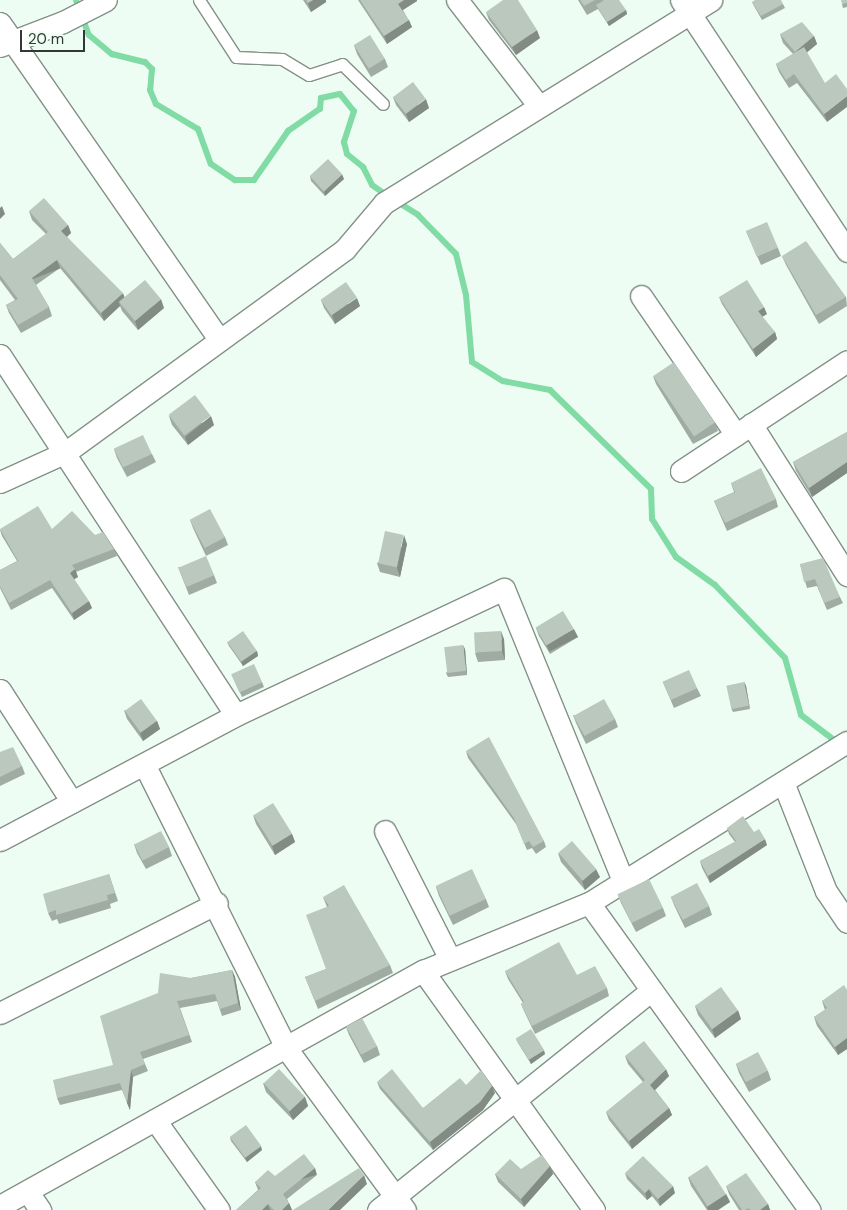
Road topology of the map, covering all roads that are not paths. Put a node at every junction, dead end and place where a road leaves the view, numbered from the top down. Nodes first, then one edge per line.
1 (199, 0) edge
2 (458, 0) edge
3 (711, 0) edge
4 (100, 4) edge
5 (686, 6) edge
6 (0, 23) edge
7 (5, 44) edge
8 (383, 104) dead end
9 (539, 106) junction
10 (847, 251) edge
11 (641, 296) dead end
12 (218, 338) junction
13 (0, 355) edge
14 (847, 361) edge
15 (743, 430) junction
16 (66, 452) junction
17 (681, 471) dead end
18 (0, 482) edge
19 (847, 575) edge
20 (0, 690) edge
21 (236, 715) junction
22 (840, 747) edge
23 (145, 766) junction
24 (784, 782) junction
25 (72, 802) junction
26 (385, 832) dead end
27 (0, 840) edge
28 (624, 880) junction
29 (217, 903) junction
30 (589, 903) junction
31 (847, 922) edge
32 (450, 959) junction
33 (423, 971) junction
34 (650, 991) junction
35 (0, 1014) edge
36 (286, 1048) junction
37 (512, 1100) junction
38 (155, 1120) junction
39 (28, 1192) junction
40 (400, 1203) edge
41 (0, 1206) edge
42 (40, 1210) edge
43 (218, 1210) edge
44 (378, 1210) edge
45 (594, 1210) edge
46 (810, 1210) edge

1 - 8 lane
2 - 9 street
3 - 5 street
4 - 7 street
5 - 9 street
5 - 10 street
6 - 7 street
7 - 12 street
9 - 12 street
11 - 15 street
12 - 16 street
13 - 16 street
14 - 15 street
15 - 17 street
15 - 19 street
16 - 18 street
16 - 21 street
20 - 25 street
21 - 23 street
21 - 28 street
22 - 24 street
23 - 25 street
23 - 29 street
24 - 28 street
24 - 31 street
25 - 27 street
26 - 32 street
28 - 30 street
29 - 35 street
29 - 36 street
30 - 32 street
30 - 34 street
32 - 33 street
33 - 36 street
33 - 37 street
34 - 37 street
34 - 46 street
36 - 38 street
36 - 40 street
37 - 40 street
37 - 45 street
38 - 39 street
38 - 43 street
39 - 41 street
39 - 42 street
40 - 44 street

